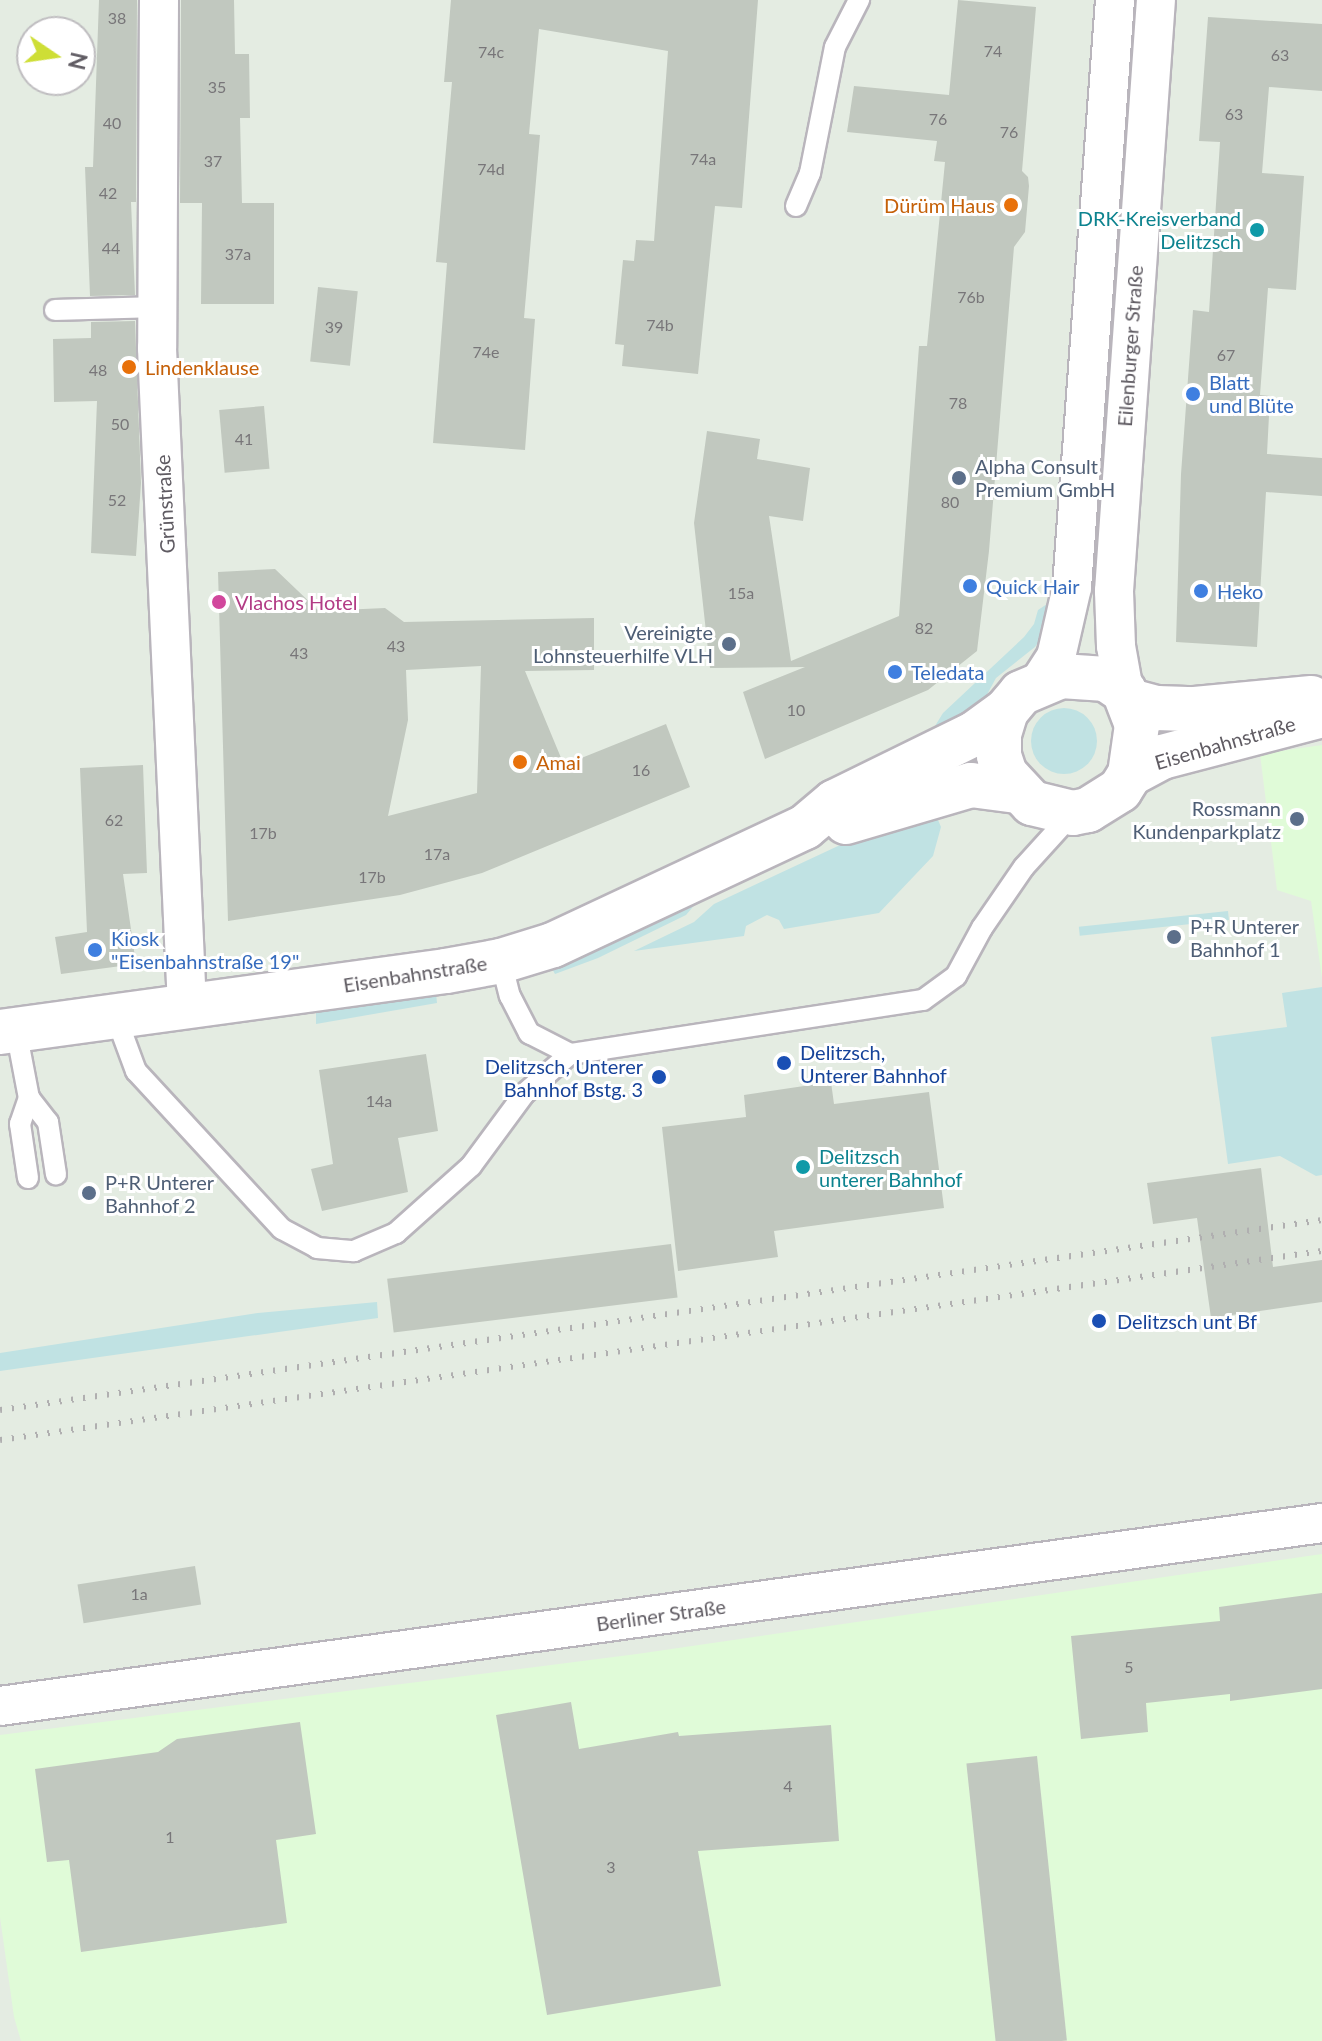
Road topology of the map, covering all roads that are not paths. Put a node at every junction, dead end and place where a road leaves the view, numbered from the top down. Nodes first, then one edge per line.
1 (159, 0) edge
2 (859, 0) edge
3 (1115, 0) edge
4 (1156, 0) edge
5 (796, 206) dead end
6 (157, 307) junction
7 (55, 310) dead end
8 (1039, 683) junction
9 (1127, 696) junction
10 (1322, 698) edge
11 (1006, 711) junction
12 (1322, 715) edge
13 (1130, 774) junction
14 (1017, 791) junction
15 (1073, 813) junction
16 (805, 827) junction
17 (501, 961) junction
18 (187, 1007) junction
19 (116, 1017) junction
20 (8, 1031) edge
21 (570, 1054) junction
22 (29, 1098) junction
23 (56, 1174) dead end
24 (28, 1178) dead end
25 (1322, 1523) edge
26 (0, 1706) edge

1 - 6 street, Grünstraße
2 - 5 lane
3 - 8 street, Eilenburger Straße
4 - 9 street, Eilenburger Straße
6 - 7 lane
6 - 18 street, Grünstraße
8 - 9 street, Eisenbahnstraße
8 - 11 street, Eisenbahnstraße
9 - 10 street, Eisenbahnstraße
9 - 13 street, Eisenbahnstraße
11 - 14 street
11 - 16 street, Eisenbahnstraße
12 - 13 street, Eisenbahnstraße
13 - 15 street, Eisenbahnstraße
14 - 15 street, Eisenbahnstraße
14 - 16 street, Eisenbahnstraße
15 - 21 lane
16 - 17 street, Eisenbahnstraße
17 - 18 street, Eisenbahnstraße
17 - 21 lane
18 - 19 street, Eisenbahnstraße
19 - 20 street, Eisenbahnstraße
19 - 21 lane
20 - 22 lane
22 - 23 lane
22 - 24 lane
25 - 26 street, Berliner Straße

